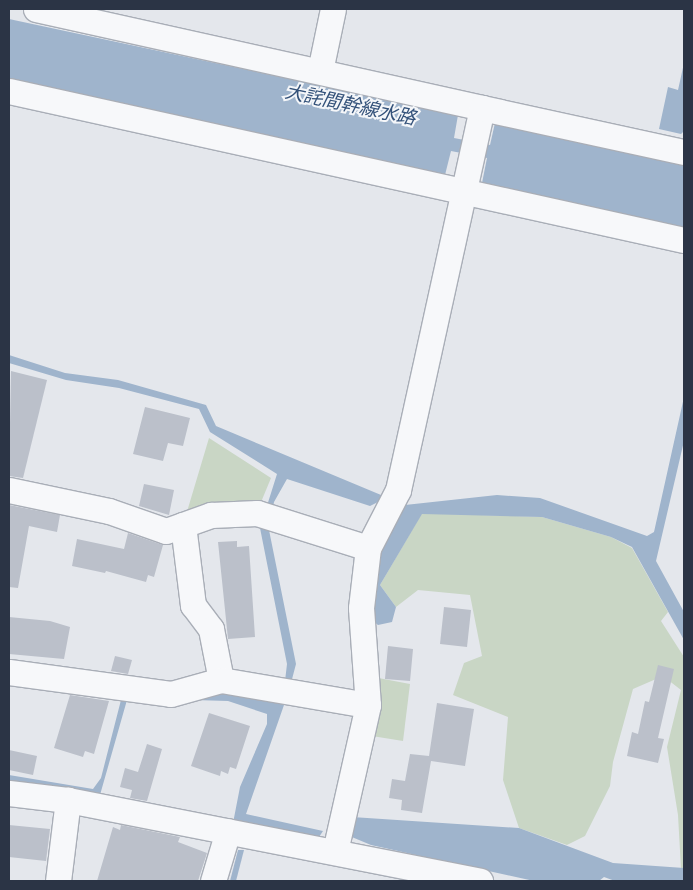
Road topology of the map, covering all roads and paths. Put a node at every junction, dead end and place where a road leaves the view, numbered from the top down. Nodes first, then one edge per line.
1 (36, 9) edge
2 (333, 9) edge
3 (320, 71) junction
4 (9, 92) edge
5 (482, 108) junction
6 (684, 152) edge
7 (463, 190) junction
8 (684, 240) edge
9 (9, 490) edge
10 (183, 525) junction
11 (368, 548) junction
12 (9, 672) edge
13 (221, 680) junction
14 (368, 704) junction
15 (9, 792) edge
16 (68, 800) junction
17 (228, 831) junction
18 (335, 851) junction
19 (58, 881) edge
20 (214, 881) edge
21 (480, 881) edge

1 - 3 street
2 - 3 street
3 - 5 street
4 - 7 street
5 - 6 street
5 - 7 street
7 - 8 street
7 - 11 street
9 - 10 street
10 - 11 street
10 - 13 street
11 - 14 street
12 - 13 street
13 - 14 street
14 - 18 street
15 - 16 street
16 - 17 street
16 - 19 street
17 - 18 street
17 - 20 street
18 - 21 street

